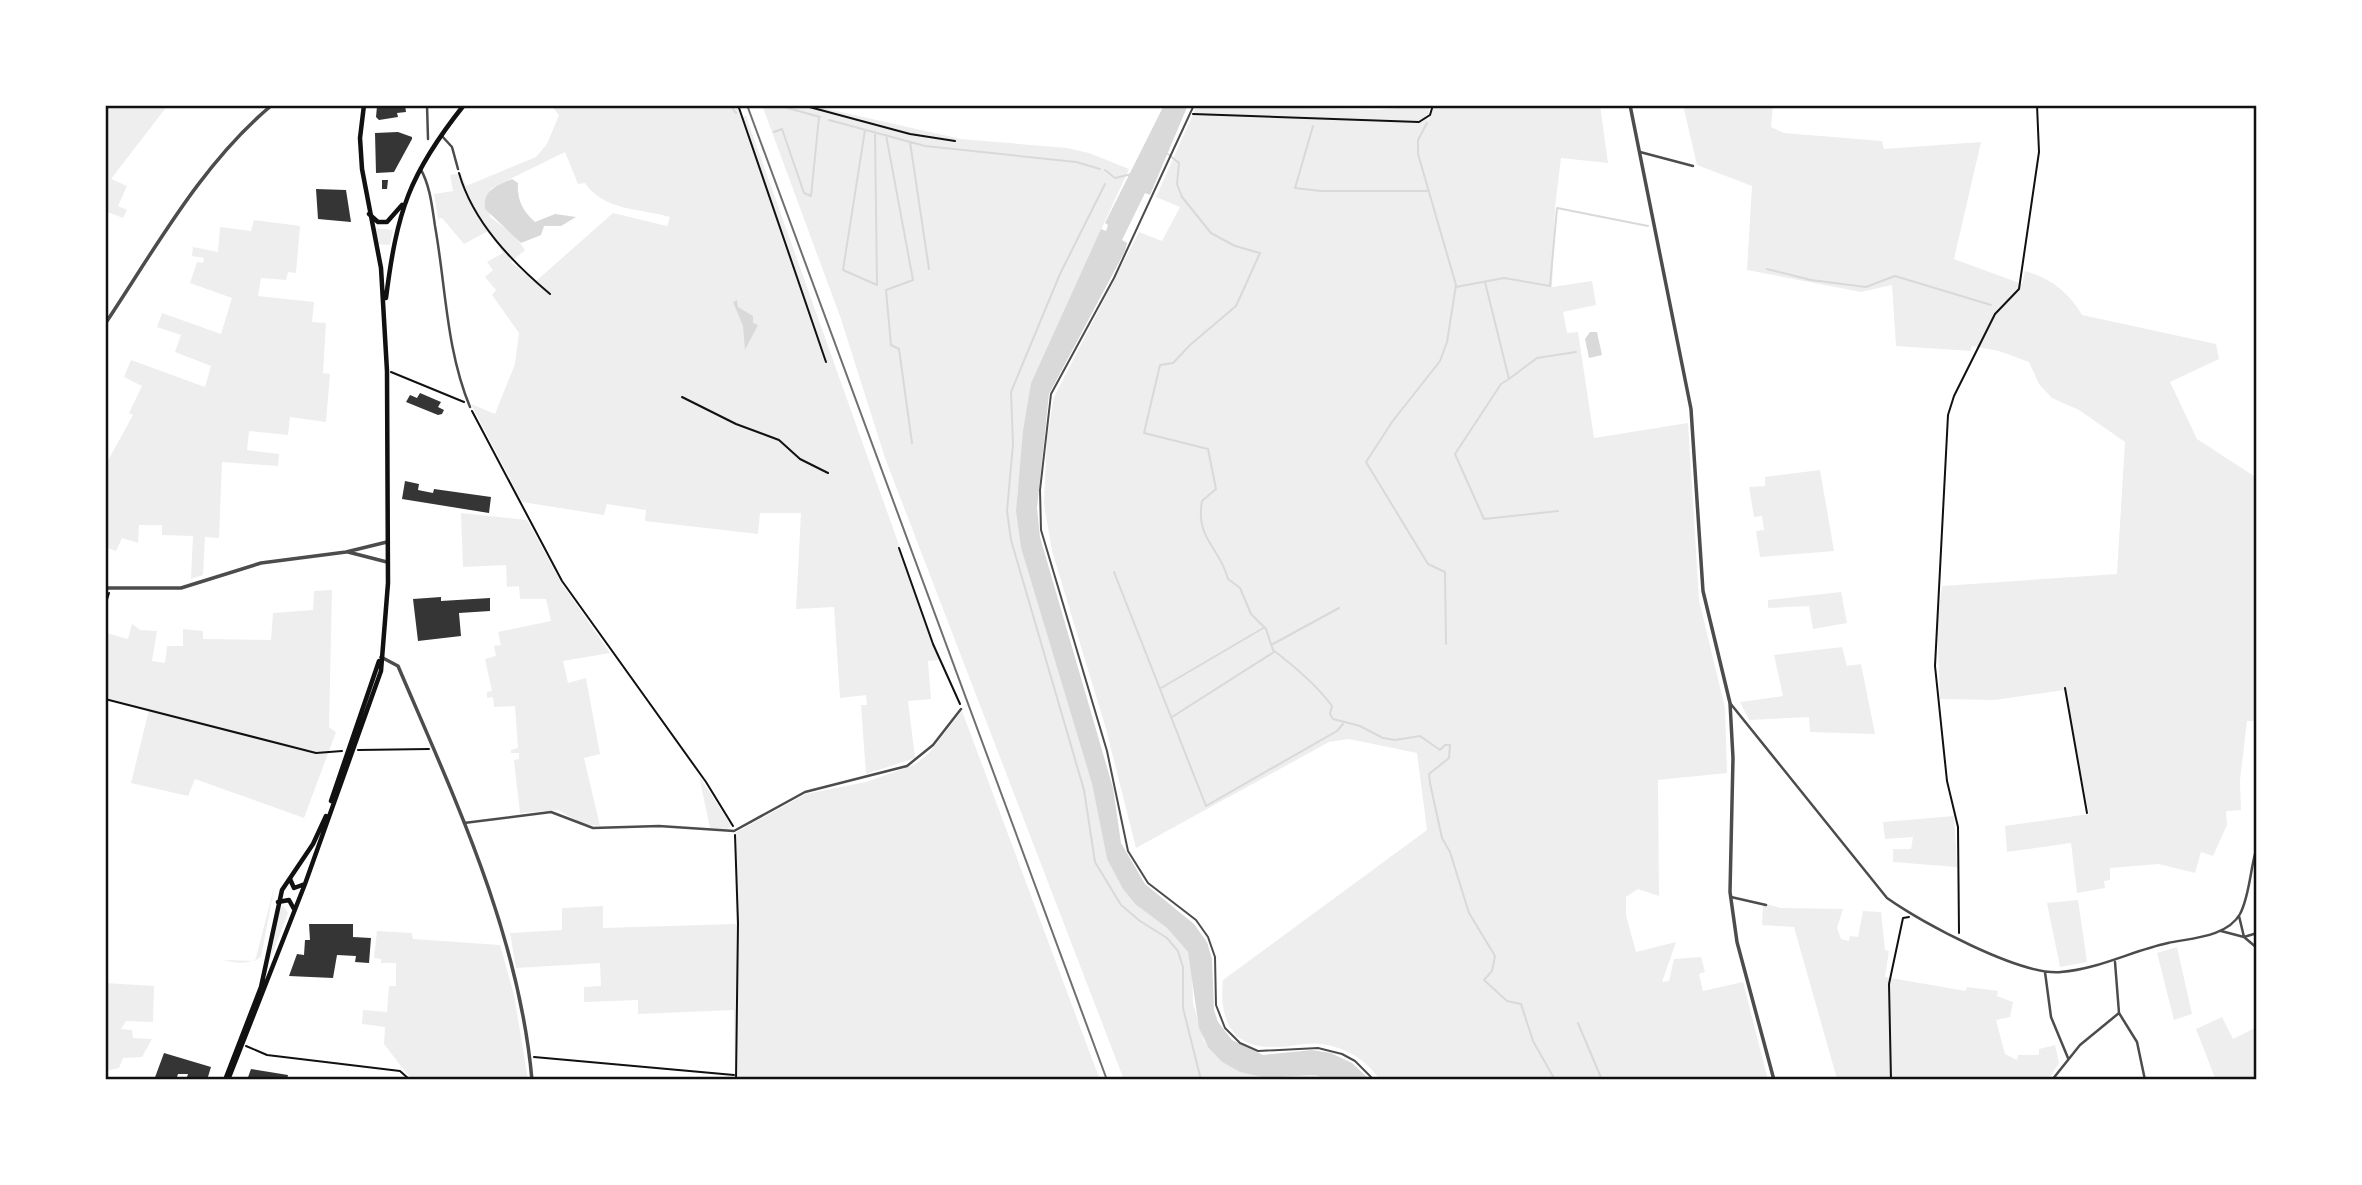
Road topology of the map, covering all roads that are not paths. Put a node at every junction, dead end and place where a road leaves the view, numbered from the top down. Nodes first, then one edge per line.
1 (272, 105) edge
2 (364, 105) edge
3 (427, 105) edge
4 (464, 105) edge
5 (1194, 105) edge
6 (1630, 105) edge
7 (441, 135) junction
8 (428, 139) dead end
9 (1640, 152) junction
10 (1693, 166) dead end
11 (419, 167) junction
12 (458, 169) road end
13 (405, 199) junction
14 (369, 213) junction
15 (385, 309) junction
16 (105, 324) edge
17 (469, 405) road end
18 (387, 542) junction
19 (346, 552) junction
20 (387, 562) junction
21 (105, 589) edge
22 (381, 657) junction
23 (1730, 703) junction
24 (961, 709) road end
25 (352, 750) junction
26 (464, 823) junction
27 (2257, 848) edge
28 (289, 878) junction
29 (305, 884) junction
30 (1731, 897) junction
31 (278, 902) junction
32 (1766, 905) dead end
33 (295, 910) junction
34 (2239, 915) junction
35 (2221, 932) junction
36 (2257, 933) edge
37 (2244, 937) junction
38 (2257, 948) edge
39 (2115, 962) junction
40 (2045, 972) junction
41 (2119, 1013) junction
42 (2068, 1058) junction
43 (226, 1080) edge
44 (532, 1080) edge
45 (1374, 1080) edge
46 (1774, 1080) edge
47 (2052, 1080) edge
48 (2145, 1080) edge

1 - 16 street
2 - 14 main road
3 - 8 street
4 - 7 main road
5 - 45 lane
6 - 9 street
7 - 11 main road
7 - 12 street
9 - 10 street
9 - 23 street
11 - 13 main road
11 - 17 street
13 - 14 main road
13 - 15 main road
14 - 15 main road
15 - 18 main road
18 - 19 street
18 - 20 main road
19 - 20 street
19 - 21 street
20 - 22 main road
22 - 25 main road
22 - 26 street
23 - 30 street
23 - 40 street
24 - 26 street
25 - 28 main road
25 - 29 main road
26 - 44 street
27 - 34 street
28 - 29 main road
28 - 31 main road
29 - 33 main road
30 - 32 street
30 - 46 street
31 - 33 main road
31 - 43 main road
33 - 43 main road
34 - 35 street
34 - 37 street
35 - 37 street
35 - 39 street
36 - 37 street
37 - 38 street
39 - 40 street
39 - 41 street
40 - 42 street
41 - 42 street
41 - 48 street
42 - 47 street

